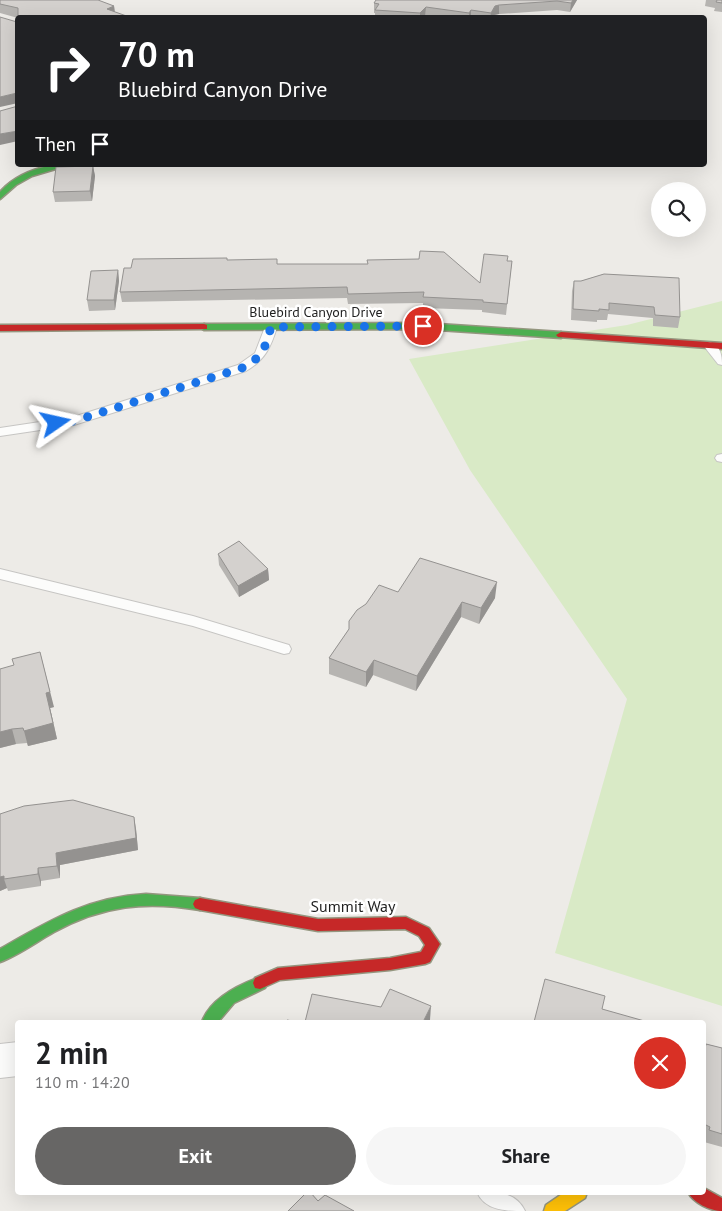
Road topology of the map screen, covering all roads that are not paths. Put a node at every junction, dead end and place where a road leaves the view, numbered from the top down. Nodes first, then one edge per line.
1 (57, 167) edge
2 (0, 197) edge
3 (271, 327) junction
4 (0, 328) edge
5 (709, 346) junction
6 (722, 346) edge
7 (722, 361) edge
8 (0, 432) edge
9 (0, 574) edge
10 (284, 649) dead end
11 (0, 956) edge
12 (211, 1020) edge
13 (15, 1059) edge
14 (0, 1061) edge
15 (491, 1195) edge
16 (575, 1195) edge
17 (701, 1195) edge
18 (722, 1207) edge
19 (515, 1211) edge
20 (552, 1211) edge

1 - 2 street
3 - 4 street, Bluebird Canyon Drive
3 - 5 street, Bluebird Canyon Drive
3 - 8 lane
5 - 6 street, Bluebird Canyon Drive
5 - 7 lane
9 - 10 lane
11 - 12 street, Summit Way
13 - 14 street
15 - 19 lane
16 - 20 street
17 - 18 street

